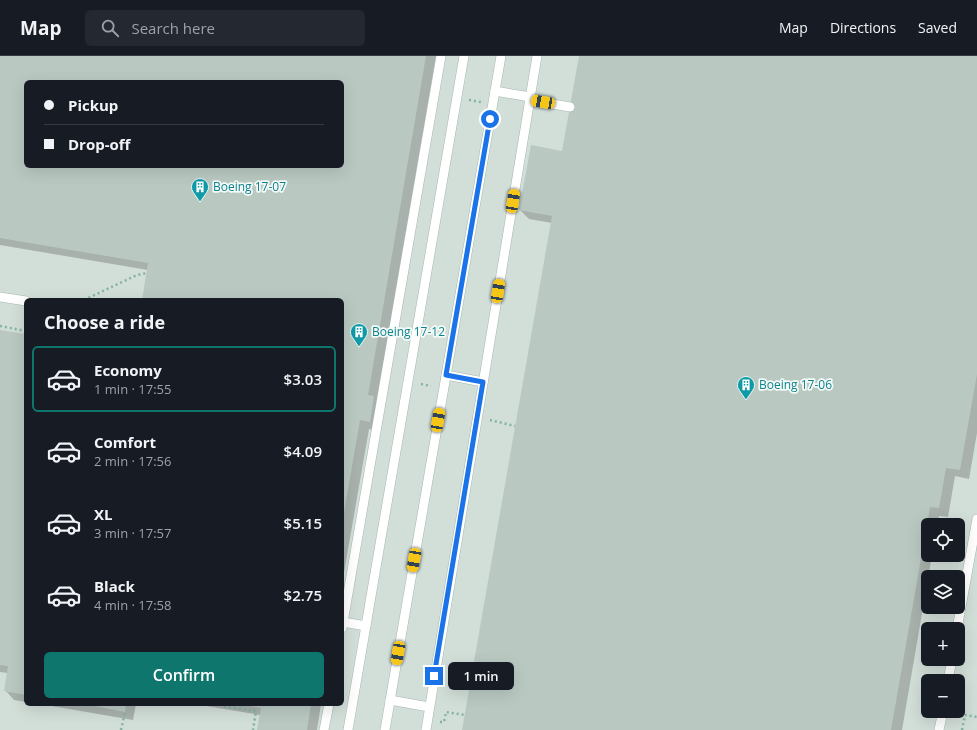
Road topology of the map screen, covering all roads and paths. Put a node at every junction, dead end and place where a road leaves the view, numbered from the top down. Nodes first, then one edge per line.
1 (441, 56) edge
2 (464, 56) edge
3 (501, 56) edge
4 (537, 56) edge
5 (495, 91) junction
6 (530, 99) junction
7 (570, 107) dead end
8 (146, 273) dead end
9 (0, 297) edge
10 (88, 298) edge
11 (24, 302) edge
12 (0, 326) edge
13 (24, 331) edge
14 (446, 375) junction
15 (483, 382) junction
16 (977, 519) edge
17 (344, 619) edge
18 (958, 622) edge
19 (344, 625) edge
20 (366, 626) junction
21 (390, 700) junction
22 (221, 706) edge
23 (329, 706) edge
24 (429, 707) junction
25 (125, 712) dead end
26 (977, 717) edge
27 (942, 718) edge
28 (121, 730) edge
29 (253, 730) edge
30 (324, 730) edge
31 (348, 730) edge
32 (385, 730) edge
33 (426, 730) edge
34 (939, 730) edge
35 (962, 730) edge

1 - 17 lane
2 - 20 lane
3 - 5 lane
4 - 6 lane
5 - 6 lane
5 - 14 lane
6 - 7 lane
6 - 15 lane
8 - 10 path
9 - 11 lane
12 - 13 path
14 - 15 lane
14 - 21 lane
15 - 24 lane
16 - 18 lane
19 - 20 lane
20 - 31 lane
21 - 24 lane
21 - 32 lane
22 - 29 path
23 - 30 lane
24 - 33 lane
25 - 28 path
26 - 35 path
27 - 34 lane

